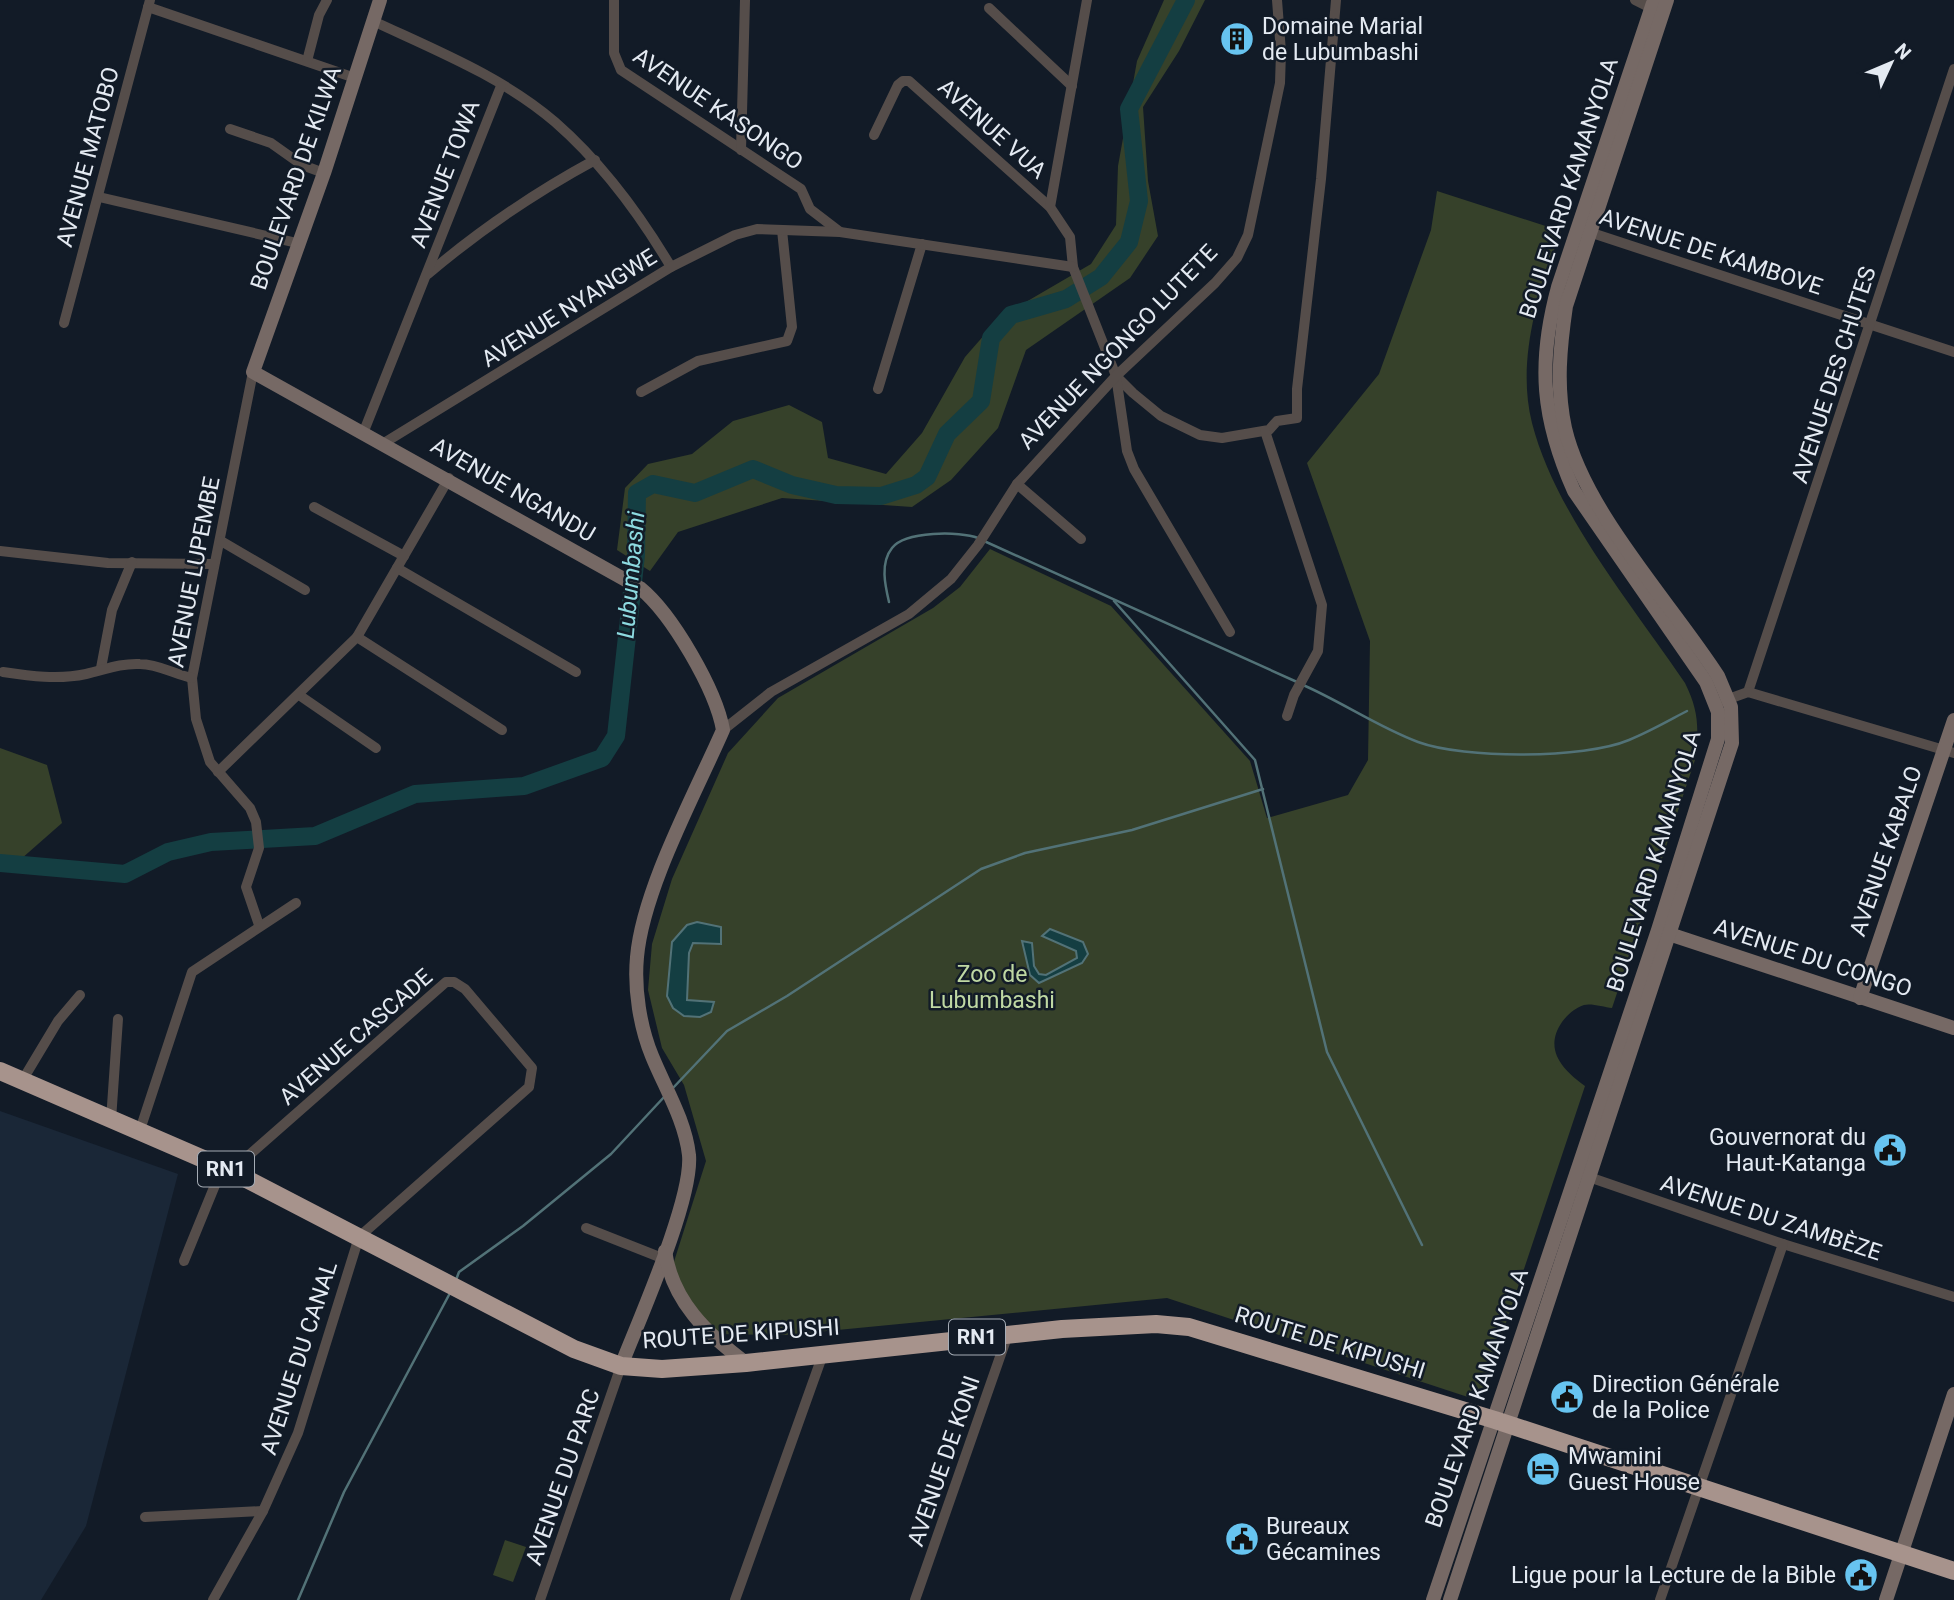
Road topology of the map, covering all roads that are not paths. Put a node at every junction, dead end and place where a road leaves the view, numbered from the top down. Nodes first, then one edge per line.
1 (327, 0) edge
2 (380, 0) edge
3 (614, 0) edge
4 (745, 0) edge
5 (1087, 0) edge
6 (1277, 0) edge
7 (1336, 0) edge
8 (1635, 0) edge
9 (1667, 0) edge
10 (149, 4) edge
11 (1653, 4) edge
12 (989, 8) dead end
13 (373, 21) junction
14 (307, 61) junction
15 (1954, 69) edge
16 (355, 78) junction
17 (501, 86) junction
18 (1072, 86) junction
19 (230, 129) dead end
20 (874, 135) dead end
21 (741, 150) junction
22 (595, 160) junction
23 (324, 173) junction
24 (99, 197) junction
25 (1050, 207) junction
26 (1582, 229) junction
27 (782, 230) junction
28 (840, 232) junction
29 (297, 243) junction
30 (922, 244) junction
31 (671, 267) junction
32 (1074, 269) junction
33 (426, 276) junction
34 (64, 323) dead end
35 (1872, 326) junction
36 (1954, 352) edge
37 (253, 372) junction
38 (1116, 376) junction
39 (878, 389) dead end
40 (641, 392) dead end
41 (364, 431) junction
42 (1265, 431) junction
43 (384, 443) junction
44 (449, 478) junction
45 (1017, 484) junction
46 (314, 507) dead end
47 (1081, 539) dead end
48 (221, 541) junction
49 (0, 551) edge
50 (404, 556) junction
51 (132, 562) junction
52 (214, 564) junction
53 (397, 568) junction
54 (305, 590) dead end
55 (1230, 632) dead end
56 (356, 636) junction
57 (101, 668) junction
58 (3, 672) dead end
59 (576, 672) dead end
60 (192, 678) junction
61 (1748, 692) junction
62 (299, 695) junction
63 (1722, 701) junction
64 (1287, 716) dead end
65 (1954, 720) edge
66 (502, 730) dead end
67 (723, 730) junction
68 (376, 748) dead end
69 (1949, 751) edge
70 (218, 772) junction
71 (296, 904) dead end
72 (259, 925) junction
73 (1664, 932) junction
74 (80, 995) dead end
75 (1860, 998) junction
76 (118, 1019) dead end
77 (1954, 1028) edge
78 (0, 1071) edge
79 (22, 1081) junction
80 (111, 1121) junction
81 (139, 1133) junction
82 (227, 1170) junction
83 (1584, 1175) junction
84 (586, 1228) dead end
85 (359, 1237) junction
86 (1783, 1244) junction
87 (663, 1254) junction
88 (184, 1261) dead end
89 (1954, 1297) edge
90 (1009, 1334) junction
91 (823, 1354) junction
92 (746, 1363) junction
93 (621, 1366) junction
94 (1954, 1394) edge
95 (1502, 1422) junction
96 (1700, 1486) junction
97 (263, 1511) junction
98 (145, 1517) dead end
99 (1902, 1554) junction
100 (1954, 1571) edge
101 (213, 1600) edge
102 (540, 1600) edge
103 (735, 1600) edge
104 (915, 1600) edge
105 (1433, 1600) edge
106 (1450, 1600) edge
107 (1660, 1600) edge
108 (1886, 1600) edge

1 - 14 street
2 - 13 street, BOULEVARD DE KILWA
3 - 21 street, AVENUE KASONGO
4 - 21 street
5 - 18 street
6 - 38 street, AVENUE NGONGO LUTETE
7 - 42 street
8 - 11 street
9 - 26 street, BOULEVARD KAMANYOLA
10 - 14 street
10 - 24 street, AVENUE MATOBO
11 - 26 street, BOULEVARD KAMANYOLA
12 - 18 street
13 - 16 street, BOULEVARD DE KILWA
13 - 17 street
14 - 16 street
15 - 35 street, AVENUE DES CHUTES
16 - 23 street, BOULEVARD DE KILWA
17 - 22 street
17 - 33 street, AVENUE TOWA
18 - 25 street
19 - 23 street
20 - 25 street, AVENUE VUA
21 - 28 street, AVENUE KASONGO
22 - 31 street
22 - 33 street, AVENUE TOWA
23 - 29 street, BOULEVARD DE KILWA
24 - 29 street
24 - 34 street, AVENUE MATOBO
25 - 32 street, AVENUE VUA
26 - 35 street, AVENUE DE KAMBOVE
26 - 63 street, BOULEVARD KAMANYOLA
27 - 28 street, AVENUE NYANGWE
27 - 31 street, AVENUE NYANGWE
27 - 40 street
28 - 30 street, AVENUE NYANGWE
29 - 37 street, BOULEVARD DE KILWA
30 - 32 street, AVENUE NYANGWE
30 - 39 street
31 - 43 street, AVENUE NYANGWE
32 - 38 street, AVENUE VUA
33 - 41 street, AVENUE TOWA
35 - 36 street, AVENUE DE KAMBOVE
35 - 61 street, AVENUE DES CHUTES
37 - 41 street, AVENUE NGANDU
37 - 48 street, AVENUE LUPEMBE
38 - 42 street
38 - 45 street, AVENUE NGONGO LUTETE
38 - 55 street
41 - 43 street, AVENUE NGANDU
42 - 64 street
43 - 44 street, AVENUE NGANDU
44 - 50 street
44 - 67 street, AVENUE NGANDU
45 - 47 street
45 - 67 street, AVENUE NGONGO LUTETE
46 - 50 street
48 - 52 street, AVENUE LUPEMBE
48 - 54 street
49 - 51 street
50 - 53 street
51 - 52 street
51 - 57 street
52 - 60 street, AVENUE LUPEMBE
53 - 56 street
53 - 59 street
56 - 62 street
56 - 66 street
57 - 58 street
57 - 60 street
60 - 70 street, AVENUE LUPEMBE
61 - 63 street
61 - 69 street
62 - 68 street
62 - 70 street
63 - 73 street, BOULEVARD KAMANYOLA
65 - 69 street, AVENUE KABALO
67 - 87 street, AVENUE NGONGO LUTETE
69 - 75 street, AVENUE KABALO
70 - 72 street, AVENUE LUPEMBE
71 - 72 street
72 - 81 street
73 - 75 street, AVENUE DU CONGO
73 - 83 street, BOULEVARD KAMANYOLA
74 - 79 street
75 - 77 street, AVENUE DU CONGO
76 - 80 street
78 - 79 highway, ROUTE DE KIPUSHI / RN1
79 - 80 highway, ROUTE DE KIPUSHI / RN1
80 - 81 highway, ROUTE DE KIPUSHI / RN1
81 - 82 highway, ROUTE DE KIPUSHI / RN1
82 - 85 highway, ROUTE DE KIPUSHI / RN1
82 - 85 street, AVENUE CASCADE
82 - 88 street
83 - 86 street, AVENUE DU ZAMBÈZE
83 - 95 street, BOULEVARD KAMANYOLA
84 - 87 street
85 - 93 highway, ROUTE DE KIPUSHI / RN1
85 - 97 street, AVENUE DU CANAL
86 - 89 street, AVENUE DU ZAMBÈZE
86 - 96 street
87 - 92 street
87 - 93 street, AVENUE NGONGO LUTETE
90 - 91 highway, ROUTE DE KIPUSHI / RN1
90 - 95 highway, ROUTE DE KIPUSHI / RN1
90 - 104 street, AVENUE DE KONI
91 - 92 highway, ROUTE DE KIPUSHI / RN1
91 - 103 street
92 - 93 highway, ROUTE DE KIPUSHI / RN1
93 - 102 street, AVENUE DU PARC
94 - 99 street
95 - 96 highway, RN1
95 - 105 street, BOULEVARD KAMANYOLA
95 - 106 street, BOULEVARD KAMANYOLA
96 - 99 highway, RN1
96 - 107 street
97 - 98 street
97 - 101 street, AVENUE DU CANAL
99 - 100 highway, RN1
99 - 108 street

